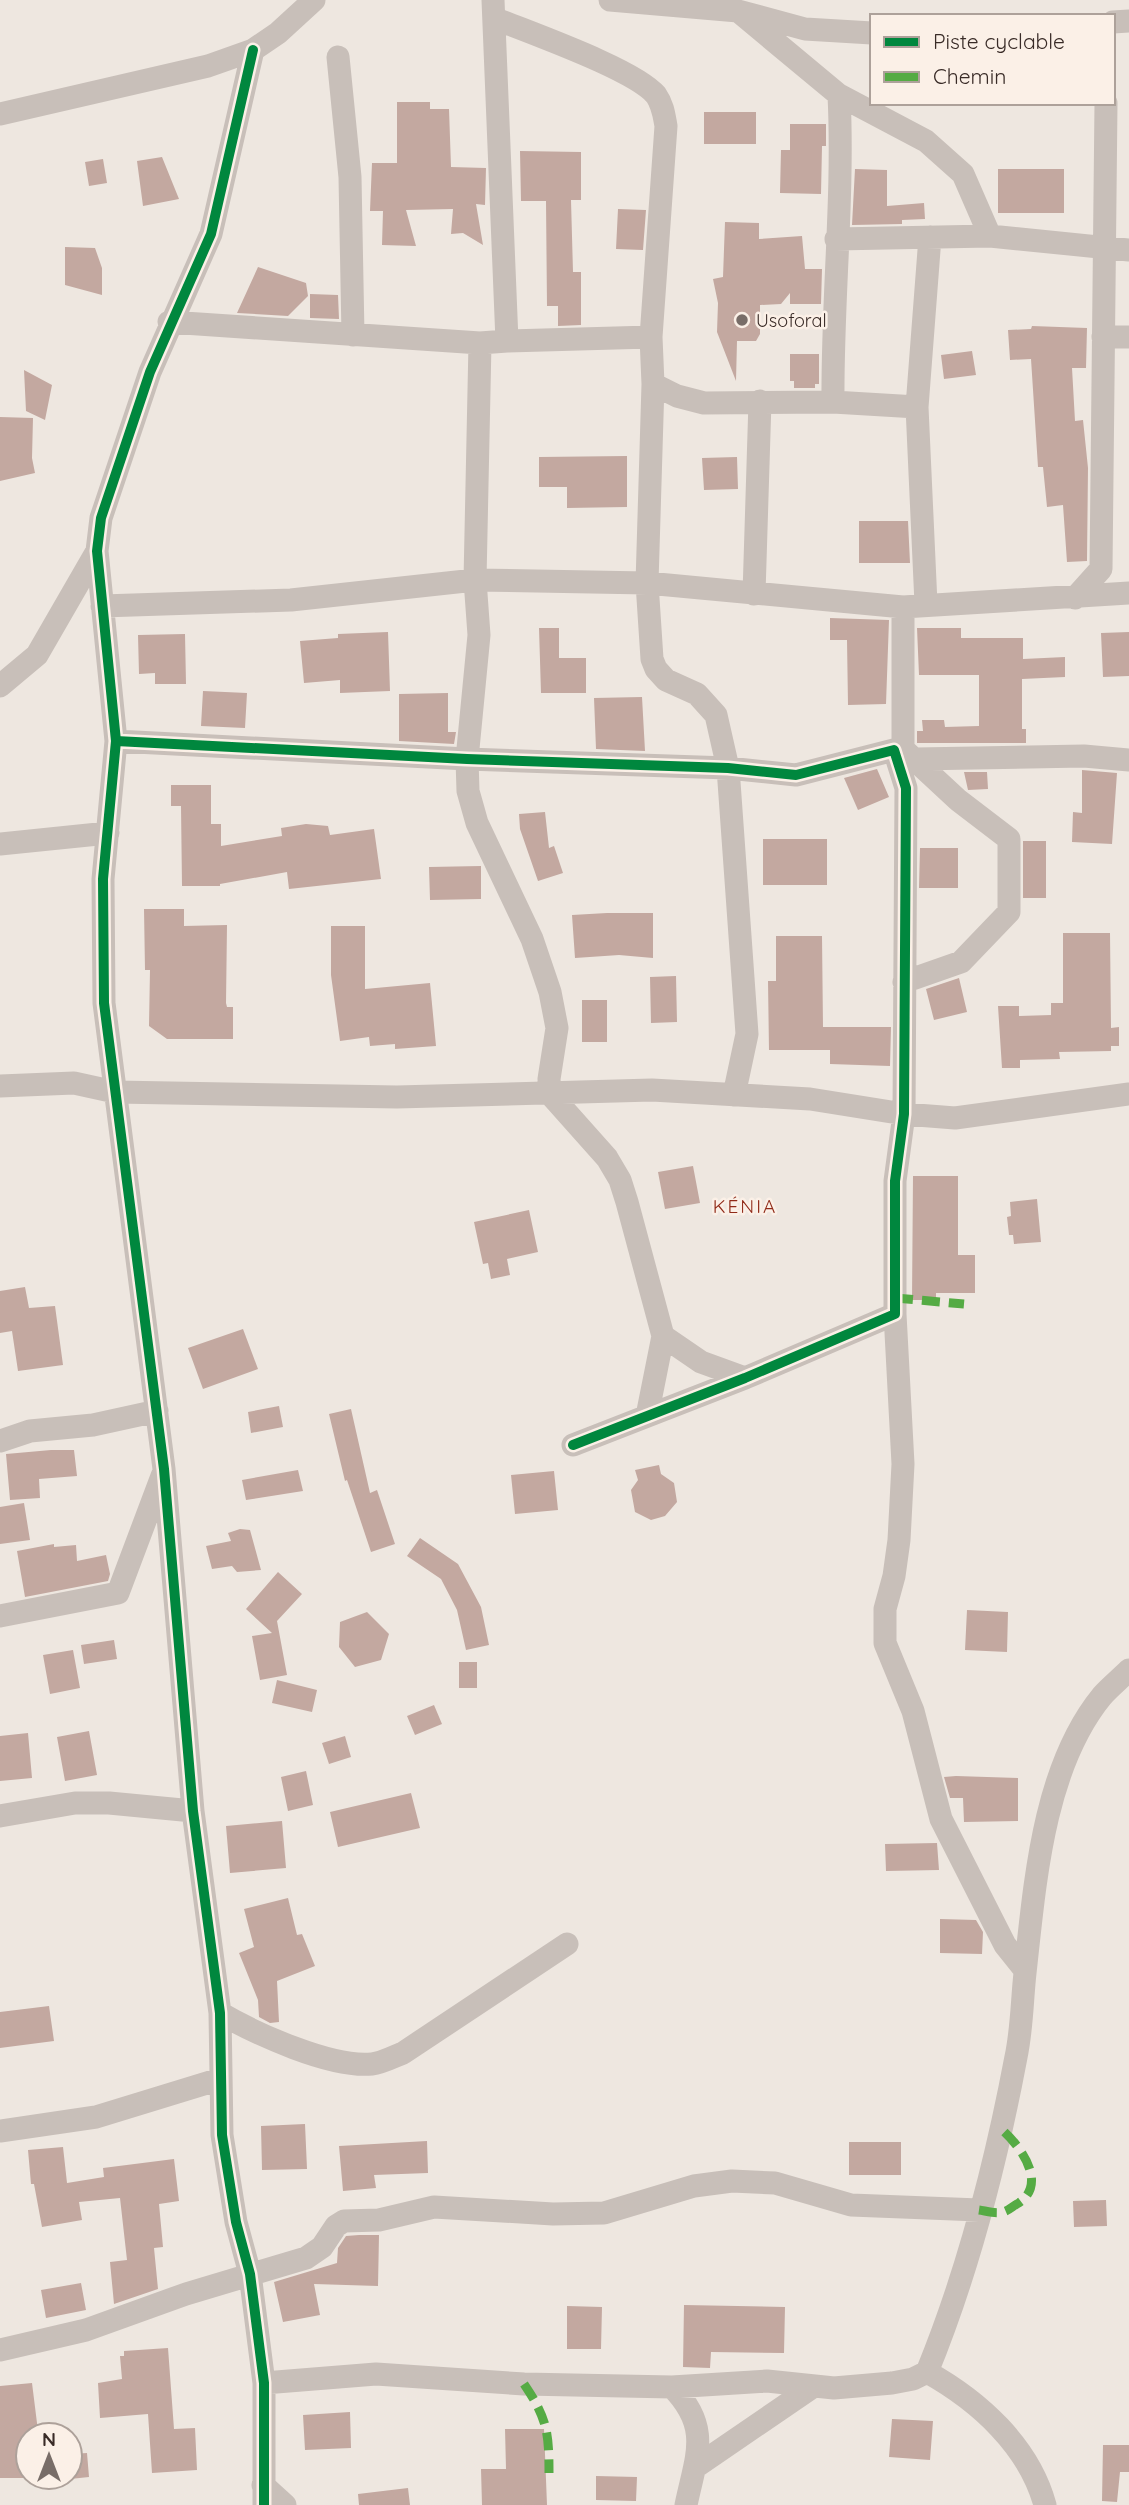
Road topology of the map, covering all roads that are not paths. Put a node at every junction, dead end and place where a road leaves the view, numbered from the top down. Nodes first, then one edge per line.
1 (314, 0) edge
2 (610, 0) edge
3 (493, 9) edge
4 (738, 11) junction
5 (870, 33) edge
6 (253, 50) junction
7 (338, 57) dead end
8 (839, 95) junction
9 (1106, 105) edge
10 (0, 114) edge
11 (990, 236) junction
12 (930, 237) junction
13 (836, 239) junction
14 (1104, 246) junction
15 (1129, 250) edge
16 (169, 322) junction
17 (354, 335) junction
18 (651, 337) junction
19 (1103, 337) junction
20 (1129, 337) edge
21 (507, 341) junction
22 (480, 343) junction
23 (653, 384) junction
24 (760, 401) junction
25 (833, 402) junction
26 (917, 407) junction
27 (97, 551) junction
28 (475, 580) junction
29 (647, 583) junction
30 (1129, 593) edge
31 (754, 594) junction
32 (1075, 598) junction
33 (926, 604) junction
34 (102, 606) junction
35 (903, 607) junction
36 (0, 685) edge
37 (116, 741) junction
38 (467, 759) junction
39 (916, 759) junction
40 (1129, 760) edge
41 (728, 768) junction
42 (108, 834) junction
43 (0, 844) edge
44 (904, 982) junction
45 (0, 1086) edge
46 (115, 1092) junction
47 (550, 1094) junction
48 (1129, 1094) edge
49 (734, 1095) junction
50 (904, 1114) junction
51 (895, 1314) junction
52 (663, 1336) junction
53 (745, 1378) junction
54 (157, 1411) junction
55 (647, 1416) junction
56 (0, 1441) edge
57 (573, 1446) dead end
58 (164, 1469) junction
59 (0, 1616) edge
60 (1129, 1670) edge
61 (192, 1811) junction
62 (0, 1816) edge
63 (567, 1944) dead end
64 (1025, 1970) junction
65 (220, 2013) junction
66 (220, 2079) junction
67 (0, 2131) edge
68 (979, 2210) junction
69 (250, 2274) junction
70 (0, 2350) edge
71 (927, 2372) junction
72 (264, 2382) junction
73 (814, 2386) junction
74 (672, 2387) junction
75 (697, 2466) junction
76 (263, 2495) edge
77 (285, 2505) edge
78 (686, 2505) edge
79 (1045, 2505) edge

1 - 6 street
2 - 4 street
3 - 18 street
3 - 21 street
4 - 5 street
4 - 8 street
6 - 10 street
6 - 16 street
7 - 17 street
8 - 11 street
8 - 13 street
9 - 14 street
11 - 12 street
11 - 14 street
12 - 13 street
12 - 26 street
13 - 25 street
14 - 15 street
14 - 19 street
16 - 17 street
16 - 27 street
17 - 22 street
18 - 21 street
18 - 23 street
19 - 20 street
19 - 32 street
21 - 22 street
22 - 28 street
23 - 24 street
23 - 29 street
24 - 25 street
24 - 31 street
25 - 26 street
26 - 33 street
27 - 34 street
27 - 36 street
28 - 29 street
28 - 34 street
28 - 38 street
29 - 31 street
29 - 41 street
30 - 32 street
31 - 35 street
32 - 33 street
33 - 35 street
34 - 37 street
35 - 39 street
37 - 38 street
37 - 42 street
38 - 41 street
38 - 47 street
39 - 40 street
39 - 44 street
41 - 44 street
41 - 49 street
42 - 43 street
42 - 46 street
44 - 50 street
45 - 46 street
46 - 47 street
46 - 54 street
47 - 49 street
47 - 52 street
48 - 50 street
49 - 50 street
50 - 51 street
51 - 53 street
51 - 64 street
52 - 53 street
52 - 55 street
53 - 55 street
54 - 56 street
54 - 58 street
55 - 57 street
58 - 59 street
58 - 61 street
60 - 64 street
61 - 62 street
61 - 65 street
63 - 65 street
64 - 68 street
65 - 66 street
66 - 67 street
66 - 69 street
68 - 69 street
68 - 71 street
69 - 70 street
69 - 72 street
71 - 73 street
71 - 79 street
72 - 74 street
72 - 76 street
73 - 74 street
73 - 75 street
74 - 75 street
75 - 78 street
76 - 77 street

